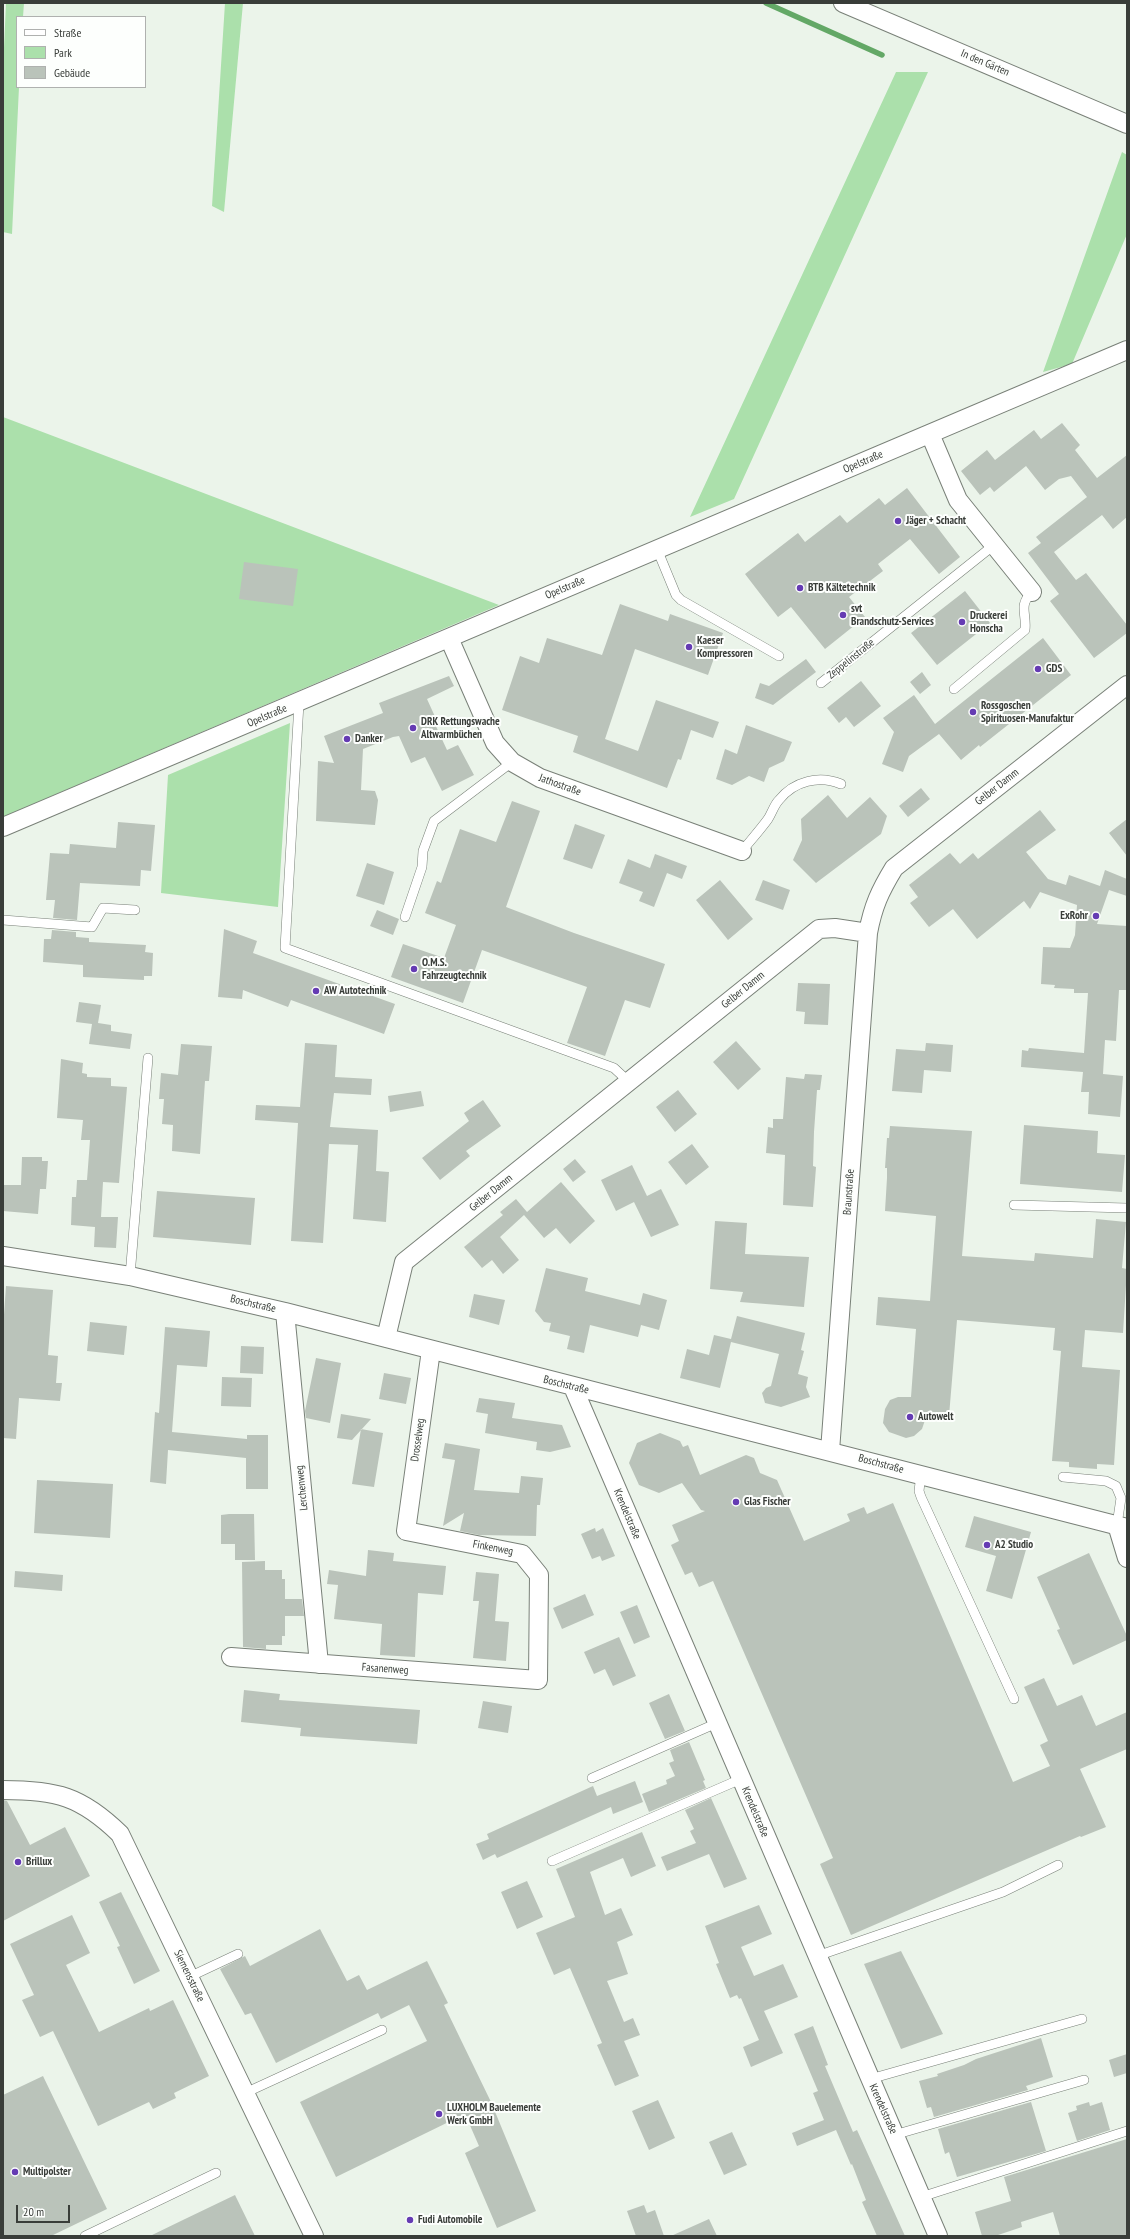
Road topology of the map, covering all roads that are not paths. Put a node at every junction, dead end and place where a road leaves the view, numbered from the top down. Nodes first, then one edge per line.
1 (843, 3) edge
2 (1127, 124) edge
3 (1127, 350) edge
4 (930, 434) junction
5 (994, 545) junction
6 (657, 549) junction
7 (1032, 592) joint
8 (449, 638) junction
9 (779, 656) dead end
10 (821, 683) dead end
11 (1127, 685) edge
12 (954, 689) dead end
13 (299, 702) junction
14 (512, 762) junction
15 (840, 784) dead end
16 (3, 827) edge
17 (742, 851) joint
18 (135, 910) dead end
19 (405, 917) dead end
20 (3, 920) edge
21 (868, 933) junction
22 (148, 1058) dead end
23 (629, 1082) junction
24 (1014, 1205) dead end
25 (1127, 1208) edge
26 (3, 1256) edge
27 (130, 1276) junction
28 (285, 1312) junction
29 (386, 1338) junction
30 (431, 1350) junction
31 (573, 1387) junction
32 (830, 1451) junction
33 (921, 1474) junction
34 (1063, 1477) dead end
35 (1122, 1527) edge
36 (406, 1531) joint
37 (1127, 1558) edge
38 (231, 1657) dead end
39 (319, 1664) junction
40 (538, 1680) joint
41 (1014, 1699) dead end
42 (717, 1723) junction
43 (592, 1778) dead end
44 (741, 1779) junction
45 (3, 1790) edge
46 (552, 1861) dead end
47 (1058, 1865) dead end
48 (238, 1954) dead end
49 (817, 1956) junction
50 (189, 1978) junction
51 (1082, 2019) dead end
52 (382, 2030) dead end
53 (870, 2079) junction
54 (1084, 2080) dead end
55 (245, 2094) junction
56 (1127, 2131) edge
57 (894, 2136) junction
58 (216, 2173) dead end
59 (921, 2197) junction
60 (85, 2236) edge
61 (314, 2236) edge
62 (938, 2236) edge

1 - 2 street, In den Gärten
3 - 4 street, Opelstraße
4 - 5 street
4 - 6 street, Opelstraße
5 - 7 street
5 - 10 lane, Zeppelinstraße
6 - 8 street, Opelstraße
6 - 9 lane
7 - 12 lane
8 - 13 street, Opelstraße
8 - 14 street, Jathostraße
11 - 21 street, Gelber Damm
13 - 16 street, Opelstraße
13 - 23 lane
14 - 17 street, Jathostraße
14 - 19 lane
15 - 17 lane
18 - 20 lane
21 - 23 street, Gelber Damm
21 - 32 street, Braunstraße
22 - 27 lane
23 - 29 street, Gelber Damm
24 - 25 lane
26 - 27 street, Boschstraße
27 - 28 street, Boschstraße
28 - 29 street, Boschstraße
28 - 39 street, Lerchenweg
29 - 30 street, Boschstraße
30 - 31 street, Boschstraße
30 - 36 street, Drosselweg
31 - 32 street, Boschstraße
31 - 42 street, Krendelstraße
32 - 33 street, Boschstraße
33 - 35 street, Boschstraße
33 - 41 lane
34 - 35 lane
35 - 37 street
36 - 40 street, Finkenweg
38 - 39 street, Fasanenweg
39 - 40 street, Fasanenweg
42 - 43 lane
42 - 44 street, Krendelstraße
44 - 46 lane
44 - 49 street, Krendelstraße
45 - 50 street, Siemensstraße
47 - 49 lane
48 - 50 lane
49 - 53 street, Krendelstraße
50 - 55 street, Siemensstraße
51 - 53 lane
52 - 55 lane
53 - 57 street, Krendelstraße
54 - 57 lane
55 - 61 street, Siemensstraße
56 - 59 lane
57 - 59 street, Krendelstraße
58 - 60 lane
59 - 62 street, Krendelstraße

